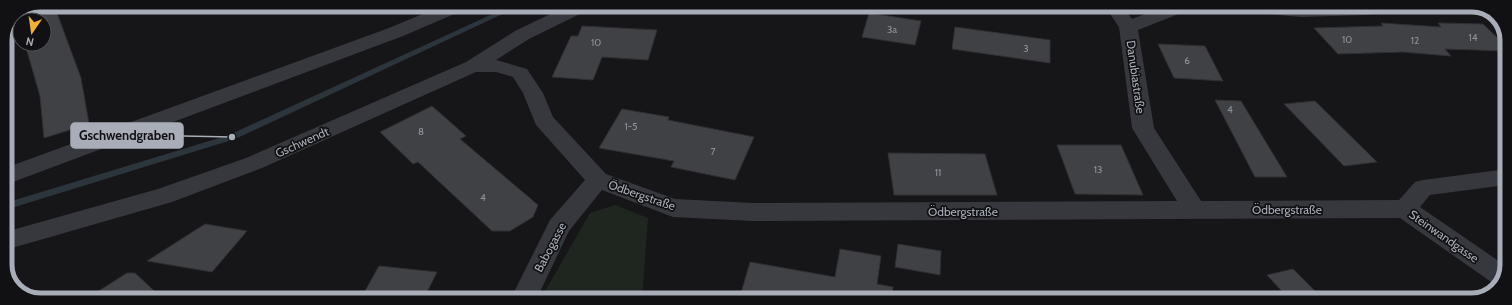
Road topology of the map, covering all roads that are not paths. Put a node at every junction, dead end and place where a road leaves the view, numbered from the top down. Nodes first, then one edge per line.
1 (443, 12) edge
2 (570, 12) edge
3 (1117, 12) edge
4 (1169, 12) edge
5 (1128, 27) junction
6 (472, 66) junction
7 (12, 174) edge
8 (1500, 178) edge
9 (598, 180) junction
10 (1194, 209) junction
11 (1405, 209) junction
12 (12, 239) edge
13 (1498, 274) edge
14 (527, 293) edge

1 - 7 street
2 - 6 street, Gschwendt
3 - 5 street
4 - 5 street, Danubiastraße
5 - 10 street, Danubiastraße
6 - 9 street, Ödbergstraße
6 - 12 street, Gschwendt
8 - 11 street
9 - 10 street, Ödbergstraße
9 - 14 street, Babogasse
10 - 11 street, Ödbergstraße
11 - 13 street, Steinwandgasse

